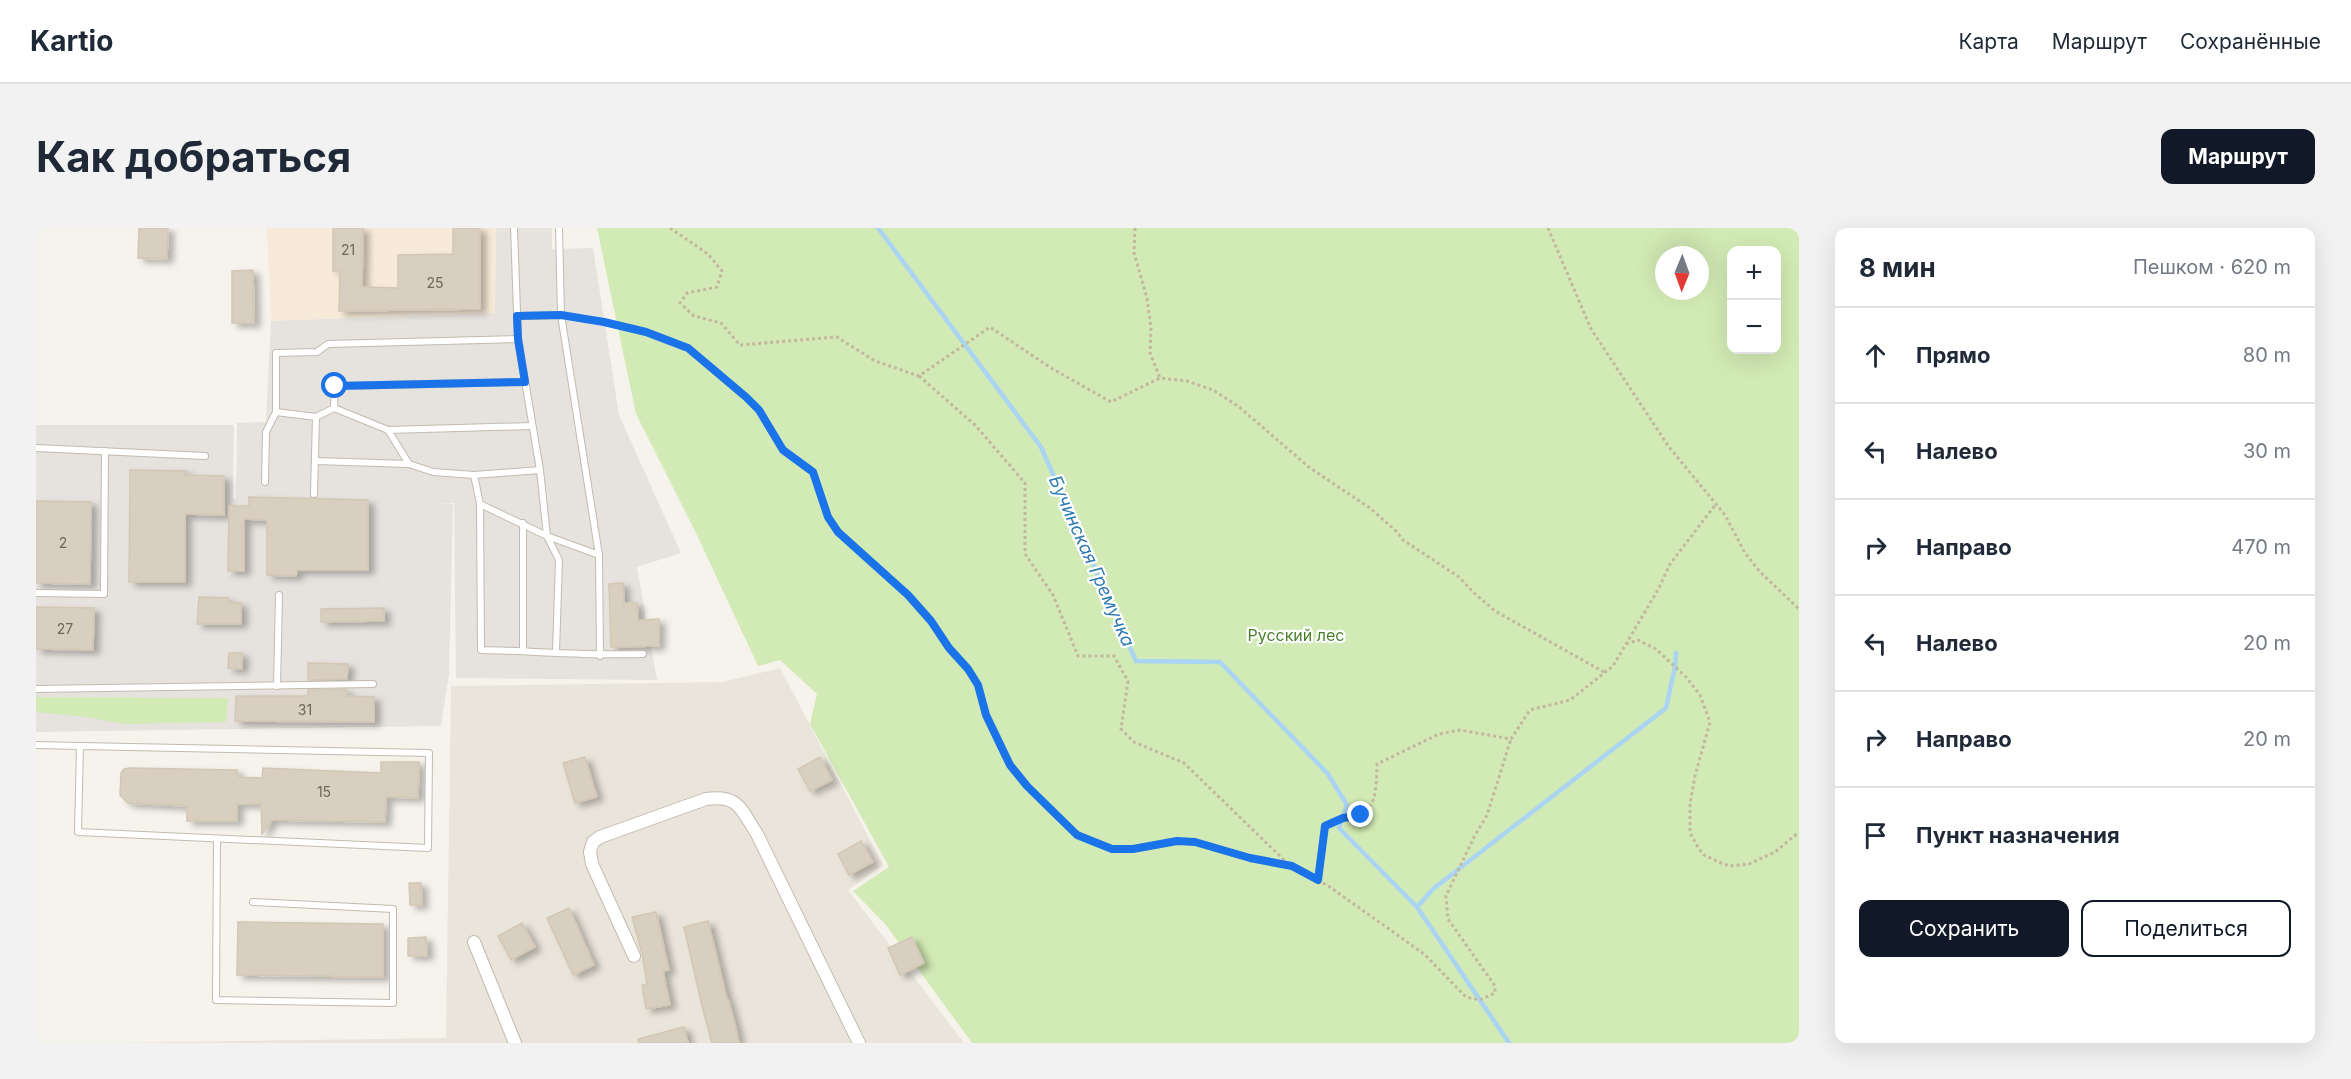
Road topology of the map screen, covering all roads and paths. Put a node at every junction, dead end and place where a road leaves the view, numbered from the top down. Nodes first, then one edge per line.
1 (514, 228) edge
2 (559, 228) edge
3 (670, 228) edge
4 (1135, 228) edge
5 (1548, 228) edge
6 (561, 315) junction
7 (517, 316) junction
8 (518, 339) junction
9 (919, 376) junction
10 (1160, 378) junction
11 (525, 382) junction
12 (334, 408) junction
13 (276, 412) junction
14 (316, 417) junction
15 (532, 426) junction
16 (388, 430) junction
17 (36, 448) edge
18 (105, 451) junction
19 (205, 456) dead end
20 (315, 461) junction
21 (409, 464) junction
22 (540, 470) junction
23 (474, 475) junction
24 (265, 482) dead end
25 (314, 494) dead end
26 (480, 504) junction
27 (1716, 504) junction
28 (523, 523) junction
29 (548, 536) junction
30 (599, 555) junction
31 (36, 593) edge
32 (279, 595) dead end
33 (1799, 609) edge
34 (1624, 645) junction
35 (523, 651) junction
36 (556, 651) junction
37 (643, 654) dead end
38 (600, 656) junction
39 (1604, 672) junction
40 (373, 684) dead end
41 (277, 686) junction
42 (36, 689) edge
43 (1511, 739) junction
44 (36, 745) edge
45 (80, 746) junction
46 (1799, 832) edge
47 (217, 839) junction
48 (1292, 866) junction
49 (1318, 880) junction
50 (253, 902) dead end
51 (474, 942) dead end
52 (634, 956) dead end
53 (515, 1043) edge
54 (859, 1043) edge

1 - 7 lane
2 - 6 lane
3 - 9 path
4 - 10 path
5 - 27 path
6 - 7 lane
6 - 30 lane
6 - 48 path
7 - 8 lane
8 - 11 lane
8 - 13 lane
9 - 10 path
9 - 48 path
10 - 39 path
11 - 12 lane
11 - 15 lane
12 - 14 lane
12 - 16 lane
13 - 14 lane
13 - 24 lane
14 - 20 lane
15 - 16 lane
15 - 22 lane
16 - 21 lane
17 - 18 lane
18 - 19 lane
18 - 31 lane
20 - 21 lane
20 - 25 lane
21 - 23 lane
22 - 23 lane
22 - 29 lane
23 - 26 lane
26 - 28 lane
26 - 35 lane
27 - 33 path
27 - 34 path
28 - 29 lane
28 - 35 lane
29 - 30 lane
29 - 36 lane
30 - 38 lane
32 - 41 lane
34 - 39 path
34 - 46 path
35 - 36 lane
36 - 38 lane
37 - 38 lane
39 - 43 path
40 - 41 lane
41 - 42 lane
43 - 49 path
43 - 49 path
44 - 45 lane
45 - 47 lane
45 - 47 lane
47 - 50 lane
48 - 49 path
51 - 53 street
52 - 54 street

